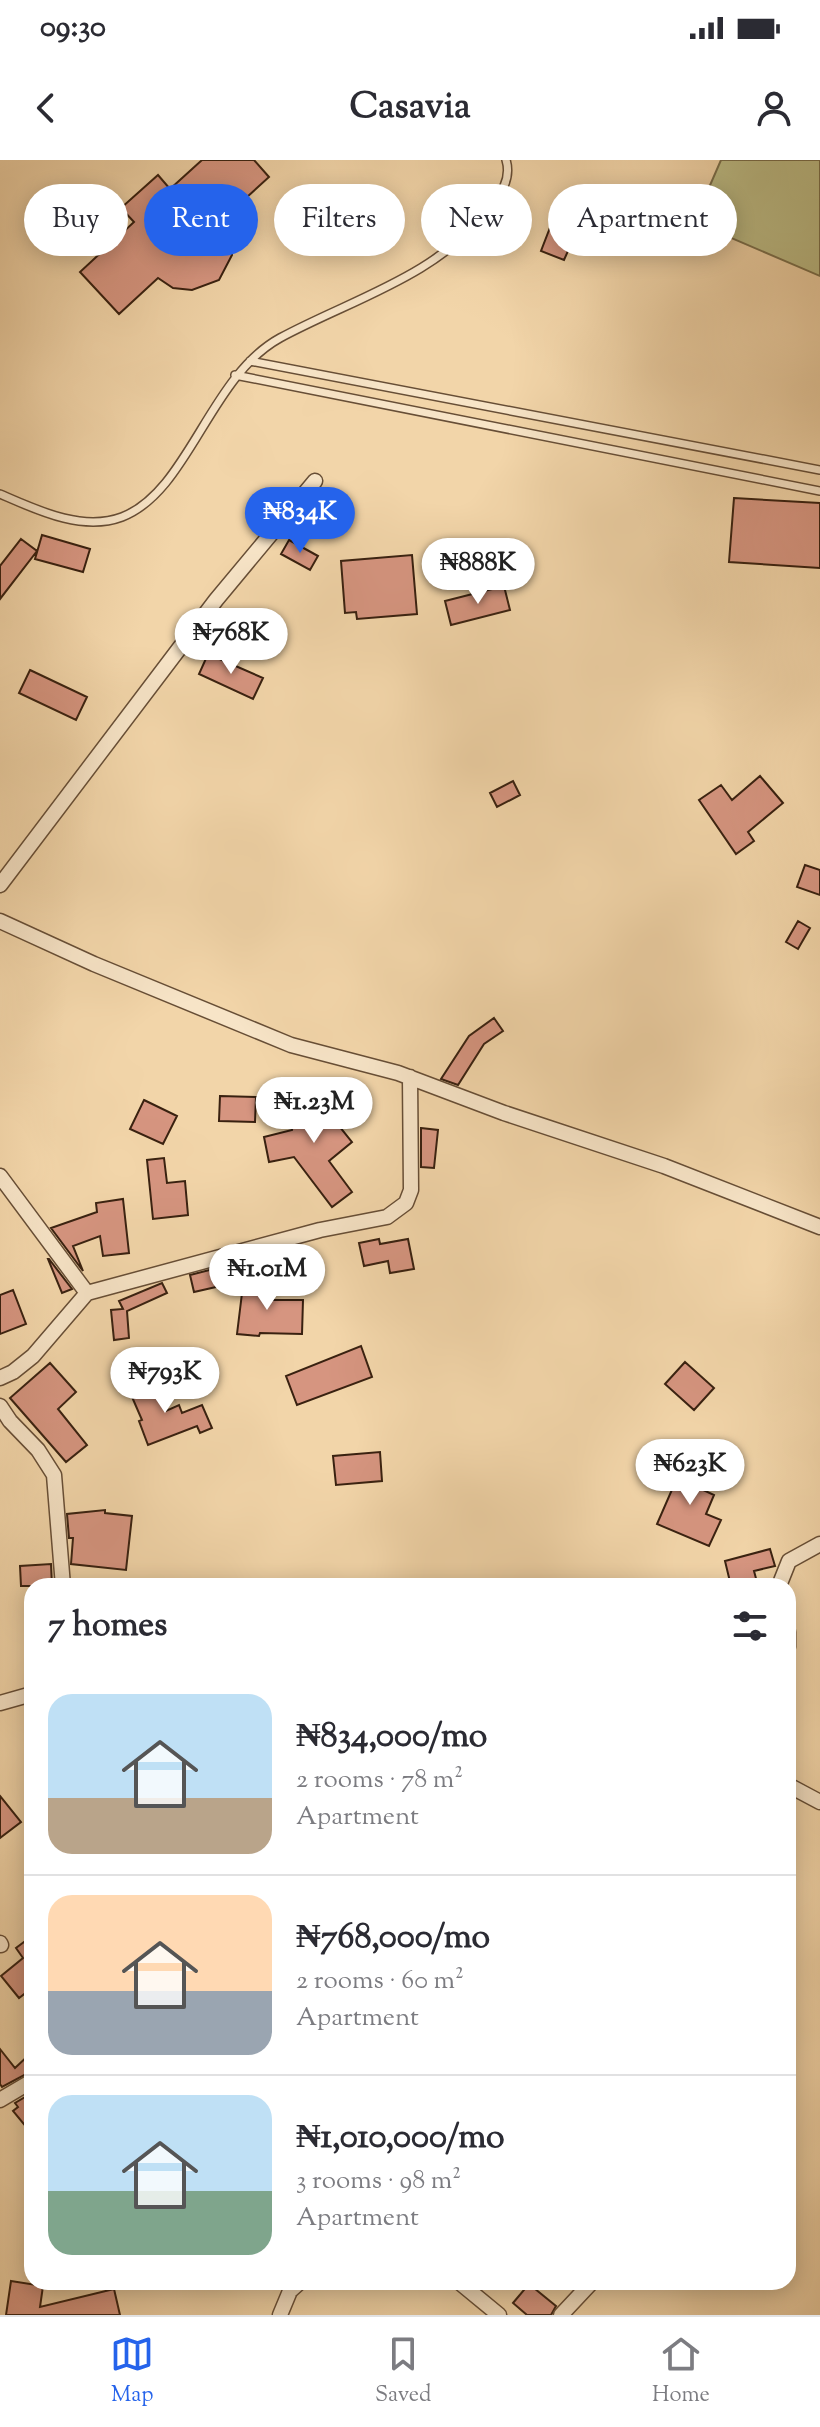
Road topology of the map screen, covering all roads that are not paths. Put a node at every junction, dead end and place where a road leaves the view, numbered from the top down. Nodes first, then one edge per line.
1 (506, 160) edge
2 (250, 361) junction
3 (235, 375) junction
4 (820, 470) edge
5 (315, 481) dead end
6 (820, 491) edge
7 (0, 494) edge
8 (0, 885) edge
9 (0, 921) edge
10 (410, 1077) junction
11 (0, 1176) edge
12 (820, 1227) edge
13 (87, 1293) junction
14 (0, 1378) edge
15 (0, 1406) edge
16 (820, 1544) edge
17 (62, 1578) edge
18 (782, 1578) edge
19 (24, 1696) edge
20 (0, 1703) edge
21 (796, 1789) edge
22 (820, 1802) edge
23 (24, 2086) edge
24 (0, 2100) edge
25 (291, 2290) edge
26 (470, 2290) edge
27 (584, 2290) edge
28 (280, 2315) edge
29 (499, 2315) edge
30 (561, 2315) edge

1 - 2 lane
2 - 3 lane
2 - 4 lane
3 - 6 lane
3 - 7 lane
5 - 8 street
9 - 10 street
10 - 12 street
10 - 13 street
11 - 13 street
13 - 14 street
15 - 17 street
16 - 18 street
19 - 20 street
21 - 22 street
23 - 24 street
25 - 28 street
26 - 29 street
27 - 30 street

